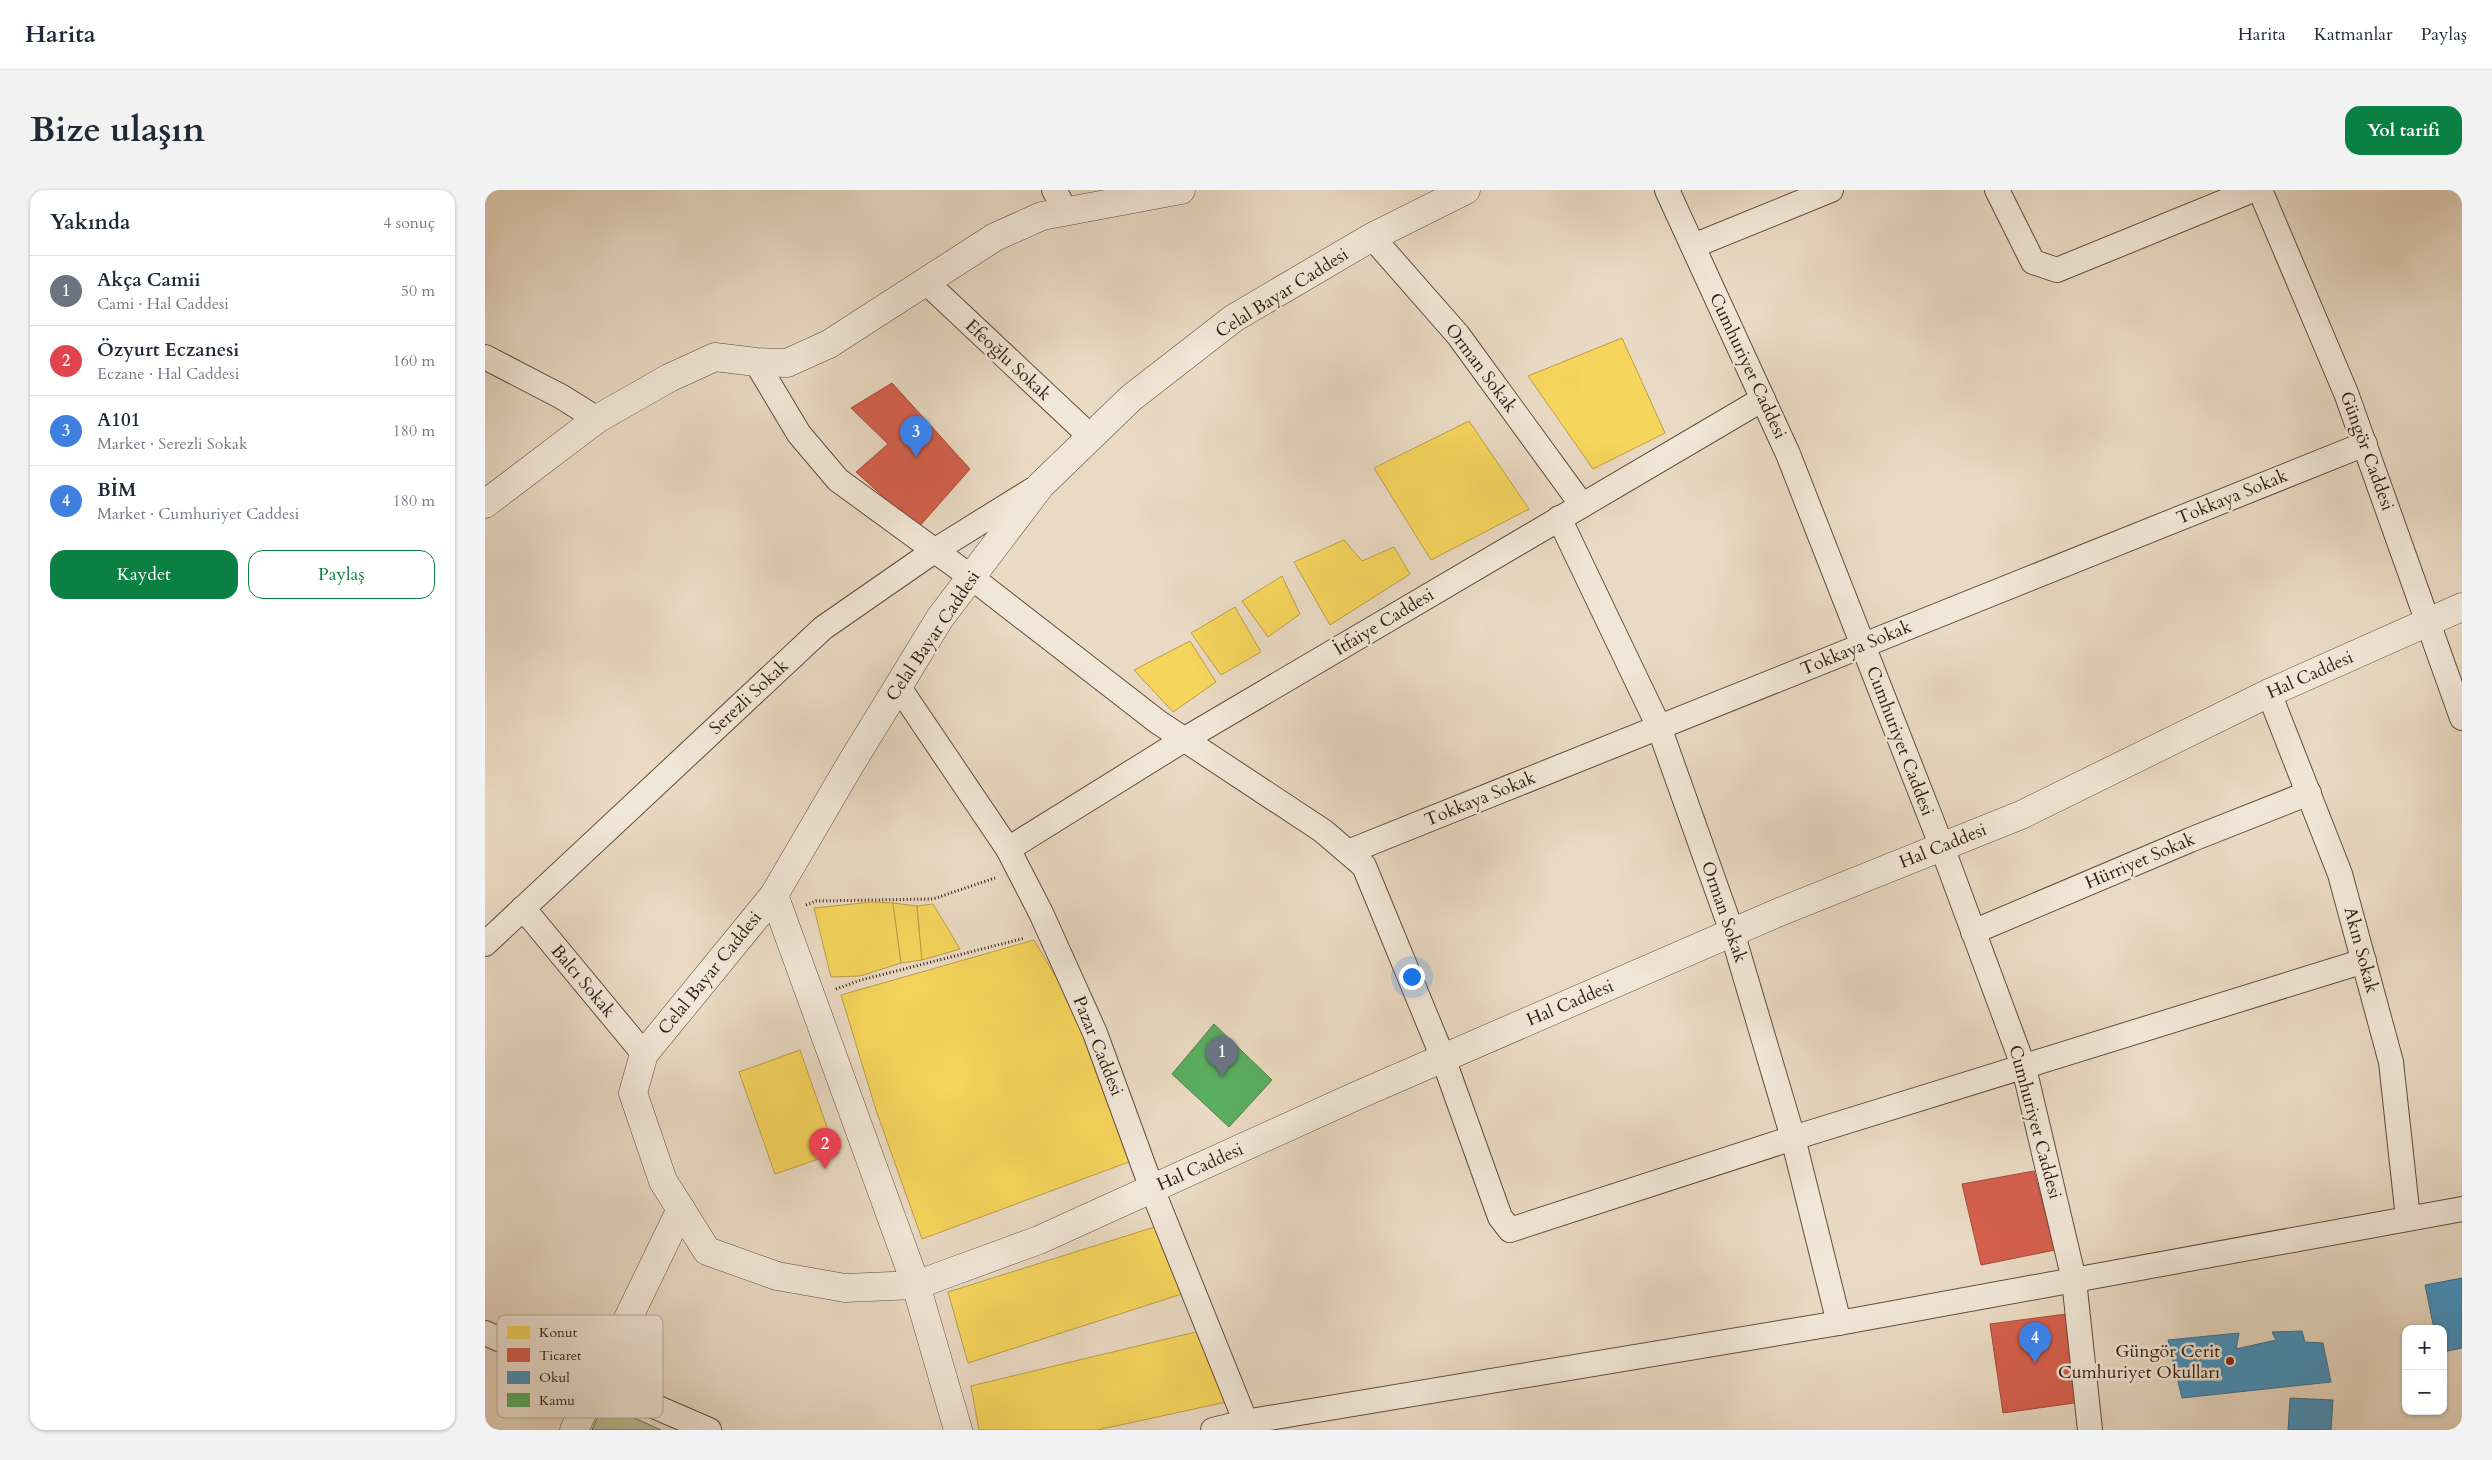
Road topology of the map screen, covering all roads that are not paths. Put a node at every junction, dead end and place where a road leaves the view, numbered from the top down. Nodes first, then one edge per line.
1 (1181, 190) edge
2 (1466, 190) edge
3 (1667, 190) edge
4 (1831, 190) edge
5 (1997, 190) edge
6 (2253, 190) edge
7 (2260, 190) edge
8 (1060, 201) edge
9 (1372, 237) junction
10 (1693, 246) junction
11 (926, 282) junction
12 (485, 357) edge
13 (755, 362) junction
14 (1763, 399) junction
15 (597, 419) junction
16 (1091, 437) junction
17 (2365, 444) junction
18 (1041, 485) junction
19 (485, 504) edge
20 (1582, 505) junction
21 (1559, 518) junction
22 (935, 551) junction
23 (971, 577) junction
24 (2462, 607) edge
25 (2429, 622) junction
26 (1863, 646) junction
27 (898, 686) junction
28 (2269, 693) junction
29 (2462, 718) edge
30 (1659, 727) junction
31 (1185, 739) junction
32 (2309, 793) junction
33 (1941, 847) junction
34 (1348, 852) junction
35 (1013, 859) junction
36 (778, 905) junction
37 (523, 908) junction
38 (1732, 932) junction
39 (1973, 932) junction
40 (485, 944) edge
41 (2364, 961) junction
42 (644, 1054) junction
43 (1443, 1058) junction
44 (2024, 1068) junction
45 (1793, 1138) junction
46 (1152, 1189) junction
47 (2462, 1208) edge
48 (681, 1209) junction
49 (2409, 1218) junction
50 (2074, 1280) junction
51 (916, 1285) junction
52 (630, 1315) edge
53 (1839, 1323) junction
54 (485, 1334) edge
55 (497, 1339) edge
56 (663, 1411) edge
57 (580, 1418) edge
58 (1247, 1426) edge
59 (574, 1430) edge
60 (709, 1430) edge
61 (958, 1430) edge
62 (1213, 1430) edge
63 (2090, 1430) edge

1 - 8 street
2 - 9 street, Celal Bayar Caddesi
3 - 10 street, Cumhuriyet Caddesi
4 - 10 street
5 - 6 street
7 - 17 street, Güngör Caddesi
8 - 11 street
9 - 16 street, Celal Bayar Caddesi
9 - 20 street, Orman Sokak
10 - 14 street, Cumhuriyet Caddesi
11 - 13 street
11 - 16 street, Efeoğlu Sokak
12 - 15 street
13 - 15 street
13 - 22 street
14 - 20 street, İtfaiye Caddesi
14 - 26 street, Cumhuriyet Caddesi
15 - 19 street
16 - 18 street, Celal Bayar Caddesi
17 - 25 street, Güngör Caddesi
17 - 26 street, Tokkaya Sokak
18 - 22 street, Serezli Sokak
18 - 23 street, Celal Bayar Caddesi
20 - 21 street, İtfaiye Caddesi
21 - 30 street, Orman Sokak
21 - 31 street, İtfaiye Caddesi
22 - 23 street
22 - 37 street, Serezli Sokak
23 - 27 street, Celal Bayar Caddesi
23 - 31 street
24 - 25 street, Hal Caddesi
25 - 28 street, Hal Caddesi
25 - 29 street, Güngör Caddesi
26 - 30 street, Tokkaya Sokak
26 - 33 street, Cumhuriyet Caddesi
27 - 35 street, Pazar Caddesi
27 - 36 street, Celal Bayar Caddesi
28 - 32 street, Akın Sokak
28 - 33 street, Hal Caddesi
30 - 34 street, Tokkaya Sokak
30 - 38 street, Orman Sokak
31 - 34 street
31 - 35 street, İtfaiye Caddesi
32 - 39 street, Hürriyet Sokak
32 - 41 street, Akın Sokak
33 - 38 street, Hal Caddesi
33 - 39 street, Cumhuriyet Caddesi
34 - 43 street
35 - 46 street, Pazar Caddesi
36 - 42 street, Celal Bayar Caddesi
36 - 51 street
37 - 40 street, Serezli Sokak
37 - 42 street, Balcı Sokak
38 - 43 street, Hal Caddesi
38 - 45 street, Orman Sokak
39 - 44 street, Cumhuriyet Caddesi
41 - 44 street
41 - 49 street, Akın Sokak
42 - 48 street, Celal Bayar Caddesi
43 - 45 street
43 - 46 street, Hal Caddesi
44 - 45 street
44 - 50 street, Cumhuriyet Caddesi
45 - 53 street, Orman Sokak
46 - 51 street, Hal Caddesi
46 - 58 street, Pazar Caddesi
47 - 49 street
48 - 51 street, Hal Caddesi
48 - 52 street
49 - 50 street
50 - 53 street
50 - 63 street, Cumhuriyet Caddesi
51 - 61 street
53 - 58 street
54 - 55 street
56 - 60 street
57 - 59 street
58 - 62 street

